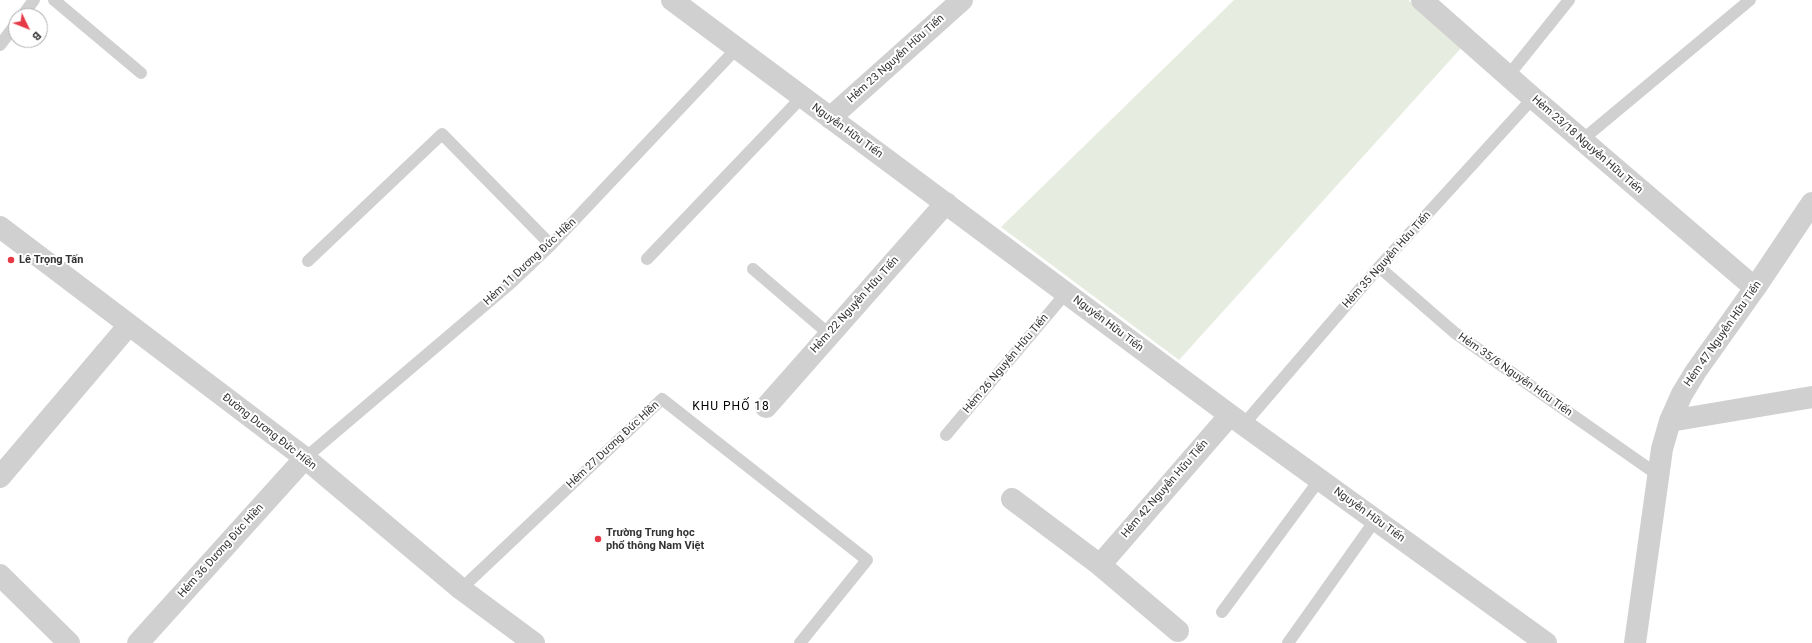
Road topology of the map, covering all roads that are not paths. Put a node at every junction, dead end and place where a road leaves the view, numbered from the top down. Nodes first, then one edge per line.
1 (54, 0) edge
2 (962, 0) edge
3 (1422, 0) edge
4 (1569, 0) edge
5 (1750, 0) edge
6 (678, 2) edge
7 (8, 34) edge
8 (0, 45) edge
9 (737, 48) junction
10 (141, 73) dead end
11 (1508, 76) junction
12 (802, 97) junction
13 (1533, 98) junction
14 (830, 118) junction
15 (1582, 140) junction
16 (946, 203) junction
17 (1812, 203) edge
18 (0, 227) edge
19 (551, 245) junction
20 (647, 259) dead end
21 (308, 261) dead end
22 (1379, 267) junction
23 (753, 269) dead end
24 (1755, 288) junction
25 (1066, 293) junction
26 (129, 325) junction
27 (829, 334) junction
28 (1812, 397) edge
29 (766, 408) dead end
30 (1237, 420) junction
31 (1670, 421) junction
32 (946, 435) dead end
33 (305, 458) junction
34 (4, 464) edge
35 (1658, 475) junction
36 (1320, 479) junction
37 (1012, 499) dead end
38 (1376, 519) junction
39 (1100, 565) junction
40 (0, 574) edge
41 (461, 589) junction
42 (1222, 612) dead end
43 (1178, 631) dead end
44 (69, 643) edge
45 (138, 643) edge
46 (534, 643) edge
47 (800, 643) edge
48 (1288, 643) edge
49 (1546, 643) edge
50 (1635, 643) edge

1 - 10 lane
2 - 14 street, Hẻm 23 Nguyễn Hữu Tiến
3 - 11 street, Hẻm 23/18 Nguyễn Hữu Tiến
4 - 11 lane
5 - 15 lane
6 - 9 street, Nguyễn Hữu Tiến
7 - 8 lane
9 - 12 street, Nguyễn Hữu Tiến
9 - 19 lane, Hẻm 11 Dương Đức Hiền
11 - 13 street, Hẻm 23/18 Nguyễn Hữu Tiến
12 - 14 street, Nguyễn Hữu Tiến
12 - 20 lane
13 - 15 street, Hẻm 23/18 Nguyễn Hữu Tiến
13 - 22 lane, Hẻm 35 Nguyễn Hữu Tiến
14 - 16 street, Nguyễn Hữu Tiến
15 - 24 street, Hẻm 23/18 Nguyễn Hữu Tiến
16 - 25 street, Nguyễn Hữu Tiến
16 - 27 street, Hẻm 22 Nguyễn Hữu Tiến
17 - 24 street, Hẻm 47 Nguyễn Hữu Tiến
18 - 26 street, Đường Dương Đức Hiền
19 - 21 lane
19 - 33 lane, Hẻm 11 Dương Đức Hiền
22 - 30 lane, Hẻm 35 Nguyễn Hữu Tiến
22 - 35 lane, Hẻm 35/6 Nguyễn Hữu Tiến
23 - 27 lane
24 - 31 street, Hẻm 47 Nguyễn Hữu Tiến
25 - 30 street, Nguyễn Hữu Tiến
25 - 32 lane, Hẻm 26 Nguyễn Hữu Tiến
26 - 33 street, Đường Dương Đức Hiền
26 - 34 street
27 - 29 street, Hẻm 22 Nguyễn Hữu Tiến
28 - 31 street
30 - 36 street, Nguyễn Hữu Tiến
30 - 39 street, Hẻm 42 Nguyễn Hữu Tiến
31 - 35 street, Hẻm 47 Nguyễn Hữu Tiến
33 - 41 street, Đường Dương Đức Hiền
33 - 45 street, Hẻm 36 Dương Đức Hiền
35 - 50 street, Hẻm 47 Nguyễn Hữu Tiến
36 - 38 street, Nguyễn Hữu Tiến
36 - 42 lane
37 - 39 street
38 - 48 lane
38 - 49 street, Nguyễn Hữu Tiến
39 - 43 street
40 - 44 street
41 - 46 street, Đường Dương Đức Hiền
41 - 47 lane, Hẻm 27 Dương Đức Hiền

